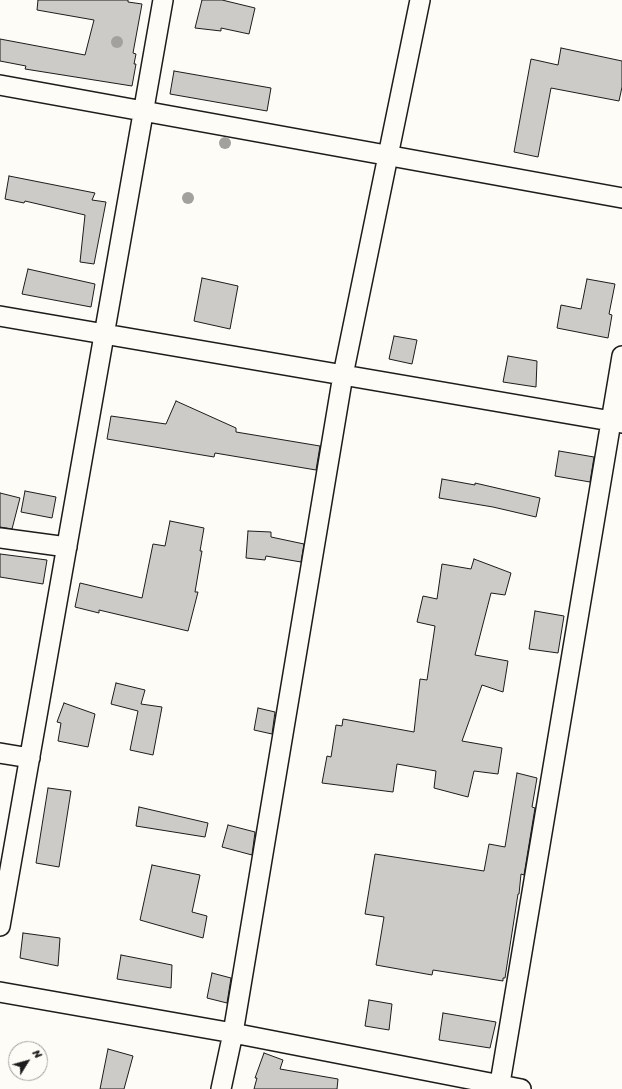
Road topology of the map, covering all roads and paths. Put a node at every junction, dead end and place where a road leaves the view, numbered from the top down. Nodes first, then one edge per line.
1 (163, 0) edge
2 (420, 0) edge
3 (0, 85) edge
4 (143, 111) junction
5 (388, 156) junction
6 (622, 198) edge
7 (0, 316) edge
8 (104, 334) junction
9 (622, 356) edge
10 (343, 375) junction
11 (616, 422) edge
12 (0, 538) edge
13 (67, 547) junction
14 (0, 753) edge
15 (30, 758) junction
16 (0, 926) edge
17 (0, 992) edge
18 (233, 1033) junction
19 (499, 1087) edge
20 (221, 1089) edge
21 (521, 1089) edge

1 - 4 street
2 - 5 street
3 - 4 street
4 - 5 street
4 - 8 street
5 - 6 street
5 - 10 street
7 - 8 street
8 - 10 street
8 - 13 street
9 - 11 street
10 - 11 street
10 - 18 street
11 - 19 street
12 - 13 street
13 - 15 street
14 - 15 street
15 - 16 street
17 - 18 street
18 - 19 street
18 - 20 street
19 - 21 street

